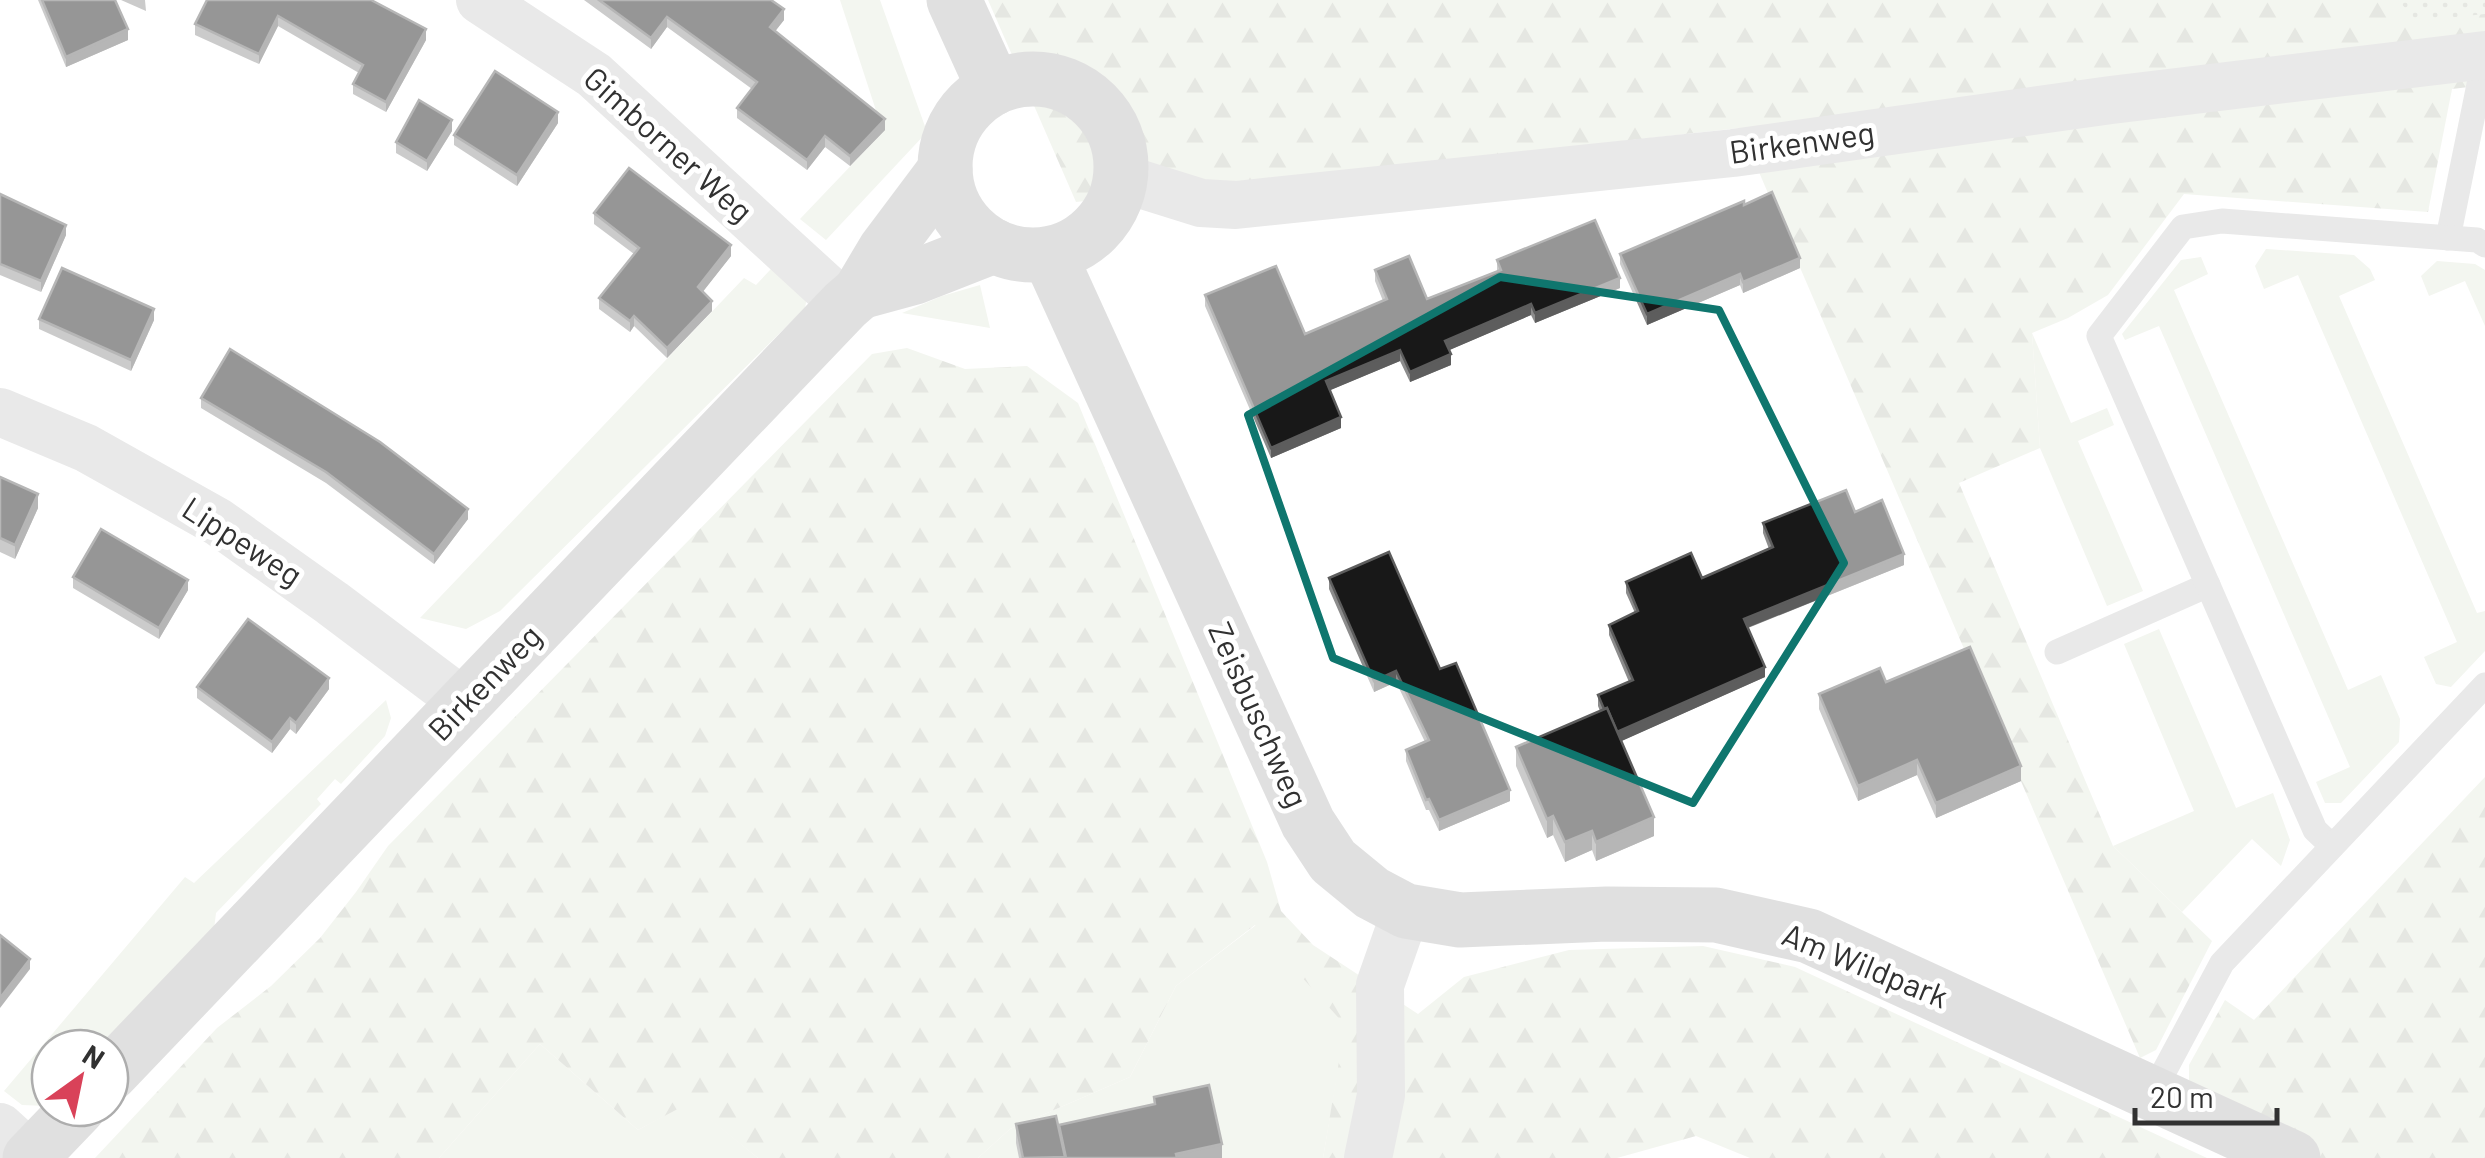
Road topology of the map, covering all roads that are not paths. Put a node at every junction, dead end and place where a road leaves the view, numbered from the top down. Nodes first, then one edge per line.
1 (480, 0) edge
2 (954, 0) edge
3 (2485, 56) edge
4 (994, 88) junction
5 (945, 170) junction
6 (1121, 178) junction
7 (2448, 238) junction
8 (2485, 244) edge
9 (994, 246) junction
10 (1049, 254) junction
11 (853, 298) junction
12 (0, 412) edge
13 (2208, 585) junction
14 (2057, 652) dead end
15 (2485, 685) edge
16 (465, 704) junction
17 (2332, 846) junction
18 (1406, 911) junction
19 (130, 1053) edge
20 (2152, 1094) junction
21 (49, 1128) edge
22 (21, 1147) edge
23 (1368, 1158) edge
24 (2293, 1158) edge

1 - 11 street, Gimborner Weg
2 - 4 street
3 - 6 street, Birkenweg
3 - 7 lane
4 - 5 street
4 - 6 street
5 - 9 street
5 - 11 street, Birkenweg
6 - 10 street
7 - 8 lane
7 - 13 lane
9 - 10 street
9 - 11 street
10 - 18 street, Zeisbuschweg
11 - 16 street, Birkenweg
12 - 16 street, Lippeweg
13 - 14 lane
13 - 17 lane
15 - 17 lane
16 - 19 street, Birkenweg
17 - 20 lane
18 - 20 street, Am Wildpark
18 - 23 street
20 - 24 street, Am Wildpark
21 - 22 street

